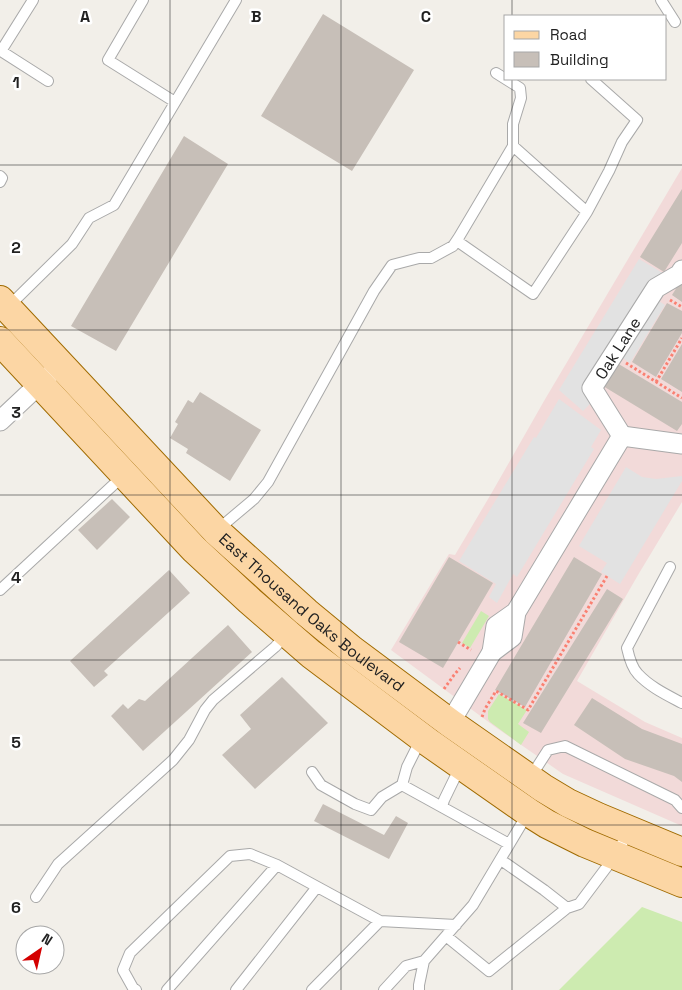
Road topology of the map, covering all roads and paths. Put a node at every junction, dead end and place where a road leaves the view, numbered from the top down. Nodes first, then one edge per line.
1 (33, 0) edge
2 (143, 0) edge
3 (236, 0) edge
4 (661, 0) edge
5 (674, 22) dead end
6 (496, 73) dead end
7 (504, 78) edge
8 (507, 80) edge
9 (592, 80) edge
10 (48, 81) dead end
11 (175, 102) junction
12 (513, 146) junction
13 (0, 176) edge
14 (0, 182) edge
15 (587, 212) junction
16 (457, 241) junction
17 (682, 270) edge
18 (4, 304) edge
19 (682, 338) edge
20 (0, 341) edge
21 (623, 362) dead end
22 (60, 364) junction
23 (656, 382) junction
24 (39, 384) junction
25 (682, 398) edge
26 (0, 421) edge
27 (622, 436) junction
28 (682, 444) edge
29 (125, 474) junction
30 (205, 540) junction
31 (670, 567) dead end
32 (607, 576) dead end
33 (0, 590) edge
34 (297, 622) junction
35 (458, 642) dead end
36 (471, 650) dead end
37 (682, 703) edge
38 (435, 725) junction
39 (472, 746) junction
40 (312, 772) dead end
41 (402, 785) junction
42 (534, 796) junction
43 (442, 807) junction
44 (682, 808) edge
45 (629, 831) junction
46 (509, 844) junction
47 (681, 848) edge
48 (615, 856) junction
49 (501, 860) junction
50 (277, 865) junction
51 (682, 883) edge
52 (317, 887) junction
53 (36, 897) dead end
54 (567, 908) junction
55 (380, 921) junction
56 (456, 925) junction
57 (446, 936) junction
58 (424, 961) junction
59 (136, 990) edge
60 (166, 990) edge
61 (236, 990) edge
62 (312, 990) edge
63 (384, 990) edge
64 (419, 990) edge

1 - 10 lane
2 - 11 lane
3 - 11 lane
4 - 5 lane
6 - 7 lane
8 - 12 lane
9 - 15 lane
11 - 18 lane
12 - 15 lane
12 - 16 lane
13 - 14 lane
15 - 16 lane
16 - 30 lane
17 - 27 street, Oak Lane
18 - 22 main road, East Thousand Oaks Boulevard
19 - 23 path
20 - 24 main road, East Thousand Oaks Boulevard
21 - 23 path
22 - 24 street
22 - 30 main road, East Thousand Oaks Boulevard
23 - 25 path
24 - 26 street
24 - 29 main road, East Thousand Oaks Boulevard
27 - 28 street
27 - 38 street
29 - 30 main road, East Thousand Oaks Boulevard
29 - 33 lane
30 - 34 main road, East Thousand Oaks Boulevard
31 - 37 lane
32 - 39 path
34 - 38 main road, East Thousand Oaks Boulevard
34 - 53 lane
35 - 36 path
38 - 39 main road, East Thousand Oaks Boulevard
38 - 41 lane
39 - 42 main road, East Thousand Oaks Boulevard
39 - 43 lane
40 - 41 lane
41 - 43 lane
42 - 44 lane
42 - 45 main road, East Thousand Oaks Boulevard
42 - 46 lane
42 - 48 main road, East Thousand Oaks Boulevard
43 - 46 lane
45 - 47 main road, East Thousand Oaks Boulevard
45 - 48 lane
46 - 49 lane
48 - 51 main road, East Thousand Oaks Boulevard
48 - 54 lane
49 - 54 lane
49 - 56 lane
50 - 52 lane
50 - 59 lane
50 - 60 lane
52 - 55 lane
52 - 61 lane
54 - 57 lane
55 - 56 lane
55 - 62 lane
56 - 57 lane
57 - 58 lane
58 - 63 lane
58 - 64 lane

